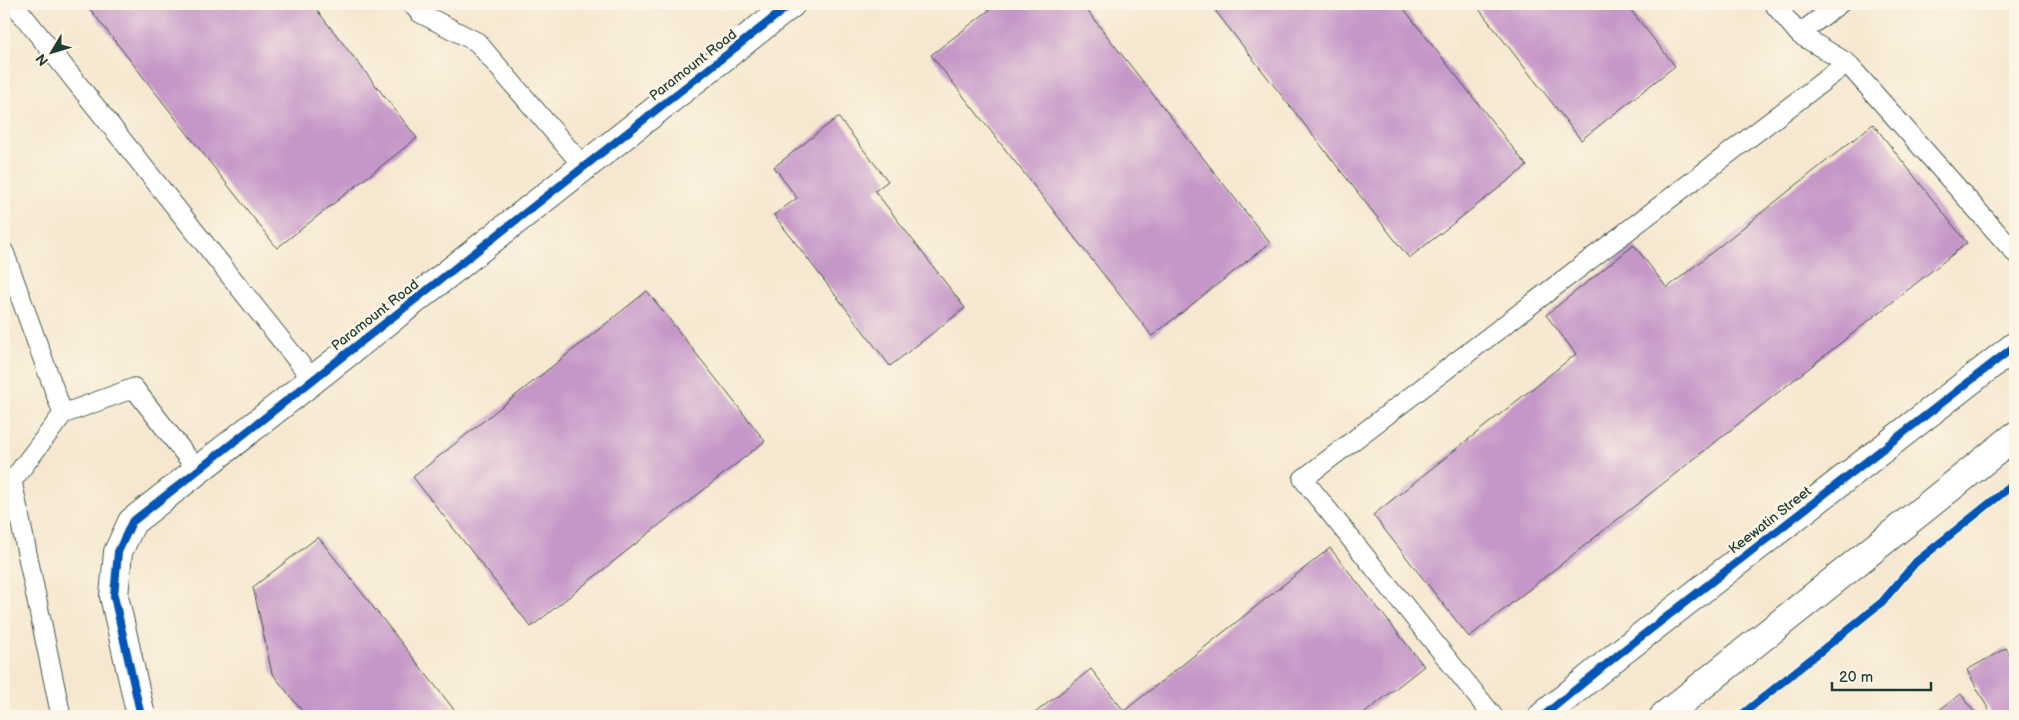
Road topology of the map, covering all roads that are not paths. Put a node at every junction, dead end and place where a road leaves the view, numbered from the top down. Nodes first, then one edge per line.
1 (14, 4) edge
2 (412, 4) edge
3 (791, 4) edge
4 (1774, 4) edge
5 (1839, 4) edge
6 (1799, 34) junction
7 (1847, 63) junction
8 (584, 167) junction
9 (2009, 231) edge
10 (4, 252) edge
11 (2015, 253) edge
12 (2015, 346) edge
13 (313, 380) junction
14 (63, 414) junction
15 (2015, 436) edge
16 (198, 471) junction
17 (61, 716) edge
18 (141, 716) edge
19 (1493, 716) edge
20 (1543, 716) edge
21 (1664, 716) edge

1 - 13 lane
2 - 8 lane
3 - 8 street, Paramount Road
4 - 6 lane
5 - 6 lane
6 - 7 lane
7 - 9 lane
7 - 19 lane
8 - 13 street, Paramount Road
9 - 11 lane
10 - 14 lane
12 - 20 street, Keewatin Street
13 - 16 street, Paramount Road
14 - 16 lane
14 - 17 lane
15 - 21 street
16 - 18 street, Paramount Road

